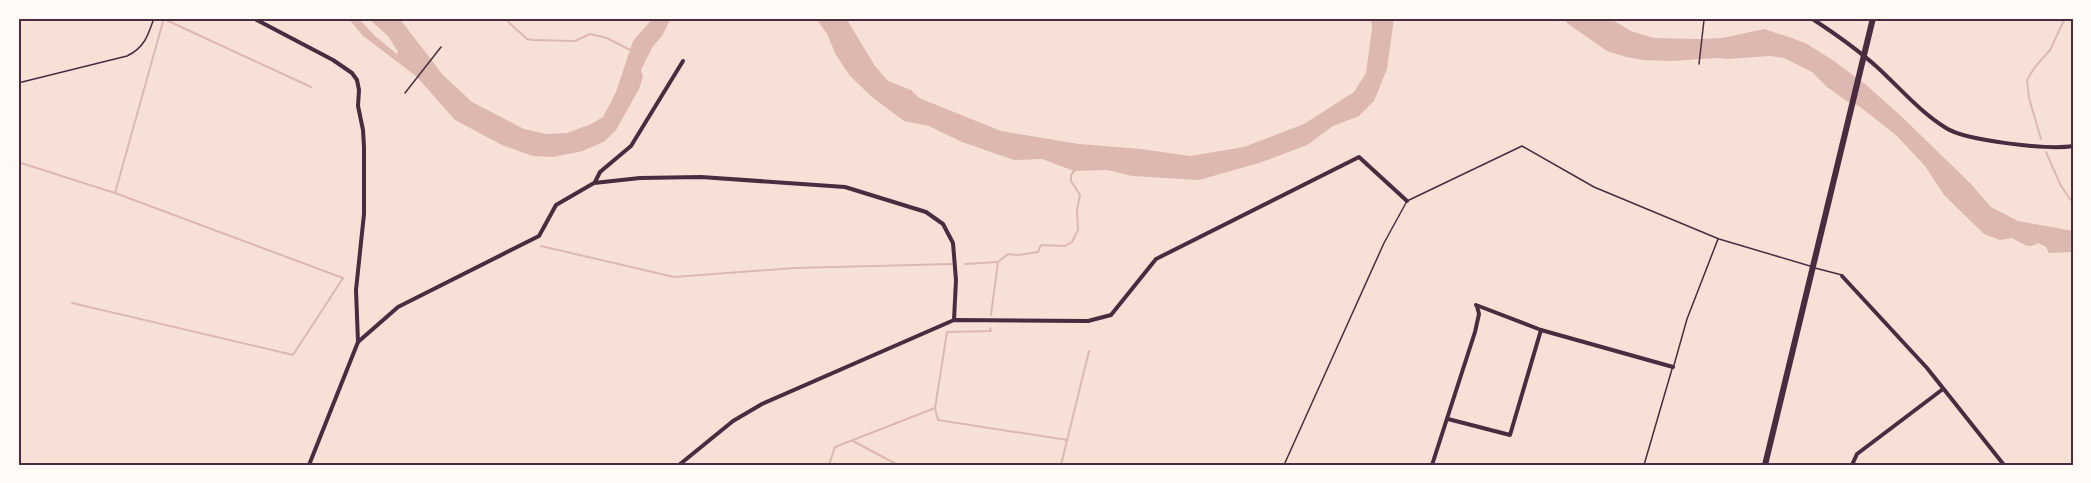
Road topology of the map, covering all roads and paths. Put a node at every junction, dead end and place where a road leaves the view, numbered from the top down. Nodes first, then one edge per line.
1 (154, 18) edge
2 (253, 18) edge
3 (1811, 18) edge
4 (1873, 18) edge
5 (1704, 20) dead end
6 (441, 47) dead end
7 (683, 61) dead end
8 (1699, 64) dead end
9 (18, 83) edge
10 (405, 93) dead end
11 (2073, 146) edge
12 (594, 183) junction
13 (1407, 201) junction
14 (1719, 238) junction
15 (1842, 276) joint
16 (954, 320) junction
17 (1541, 330) junction
18 (358, 342) junction
19 (1673, 367) junction
20 (1943, 389) junction
21 (1448, 419) junction
22 (309, 465) edge
23 (679, 465) edge
24 (1284, 465) edge
25 (1432, 465) edge
26 (1644, 465) edge
27 (1765, 465) edge
28 (1852, 465) edge
29 (2004, 465) edge

1 - 9 lane
2 - 18 street
3 - 11 street
4 - 27 highway
5 - 8 path
6 - 10 path
7 - 12 street
12 - 16 street
12 - 18 street
13 - 14 lane
13 - 16 street
13 - 24 lane
14 - 15 lane
14 - 19 lane
15 - 20 street
16 - 23 street
17 - 19 street
17 - 21 street
17 - 21 street
18 - 22 street
19 - 26 lane
20 - 28 street
20 - 29 street
21 - 25 street

